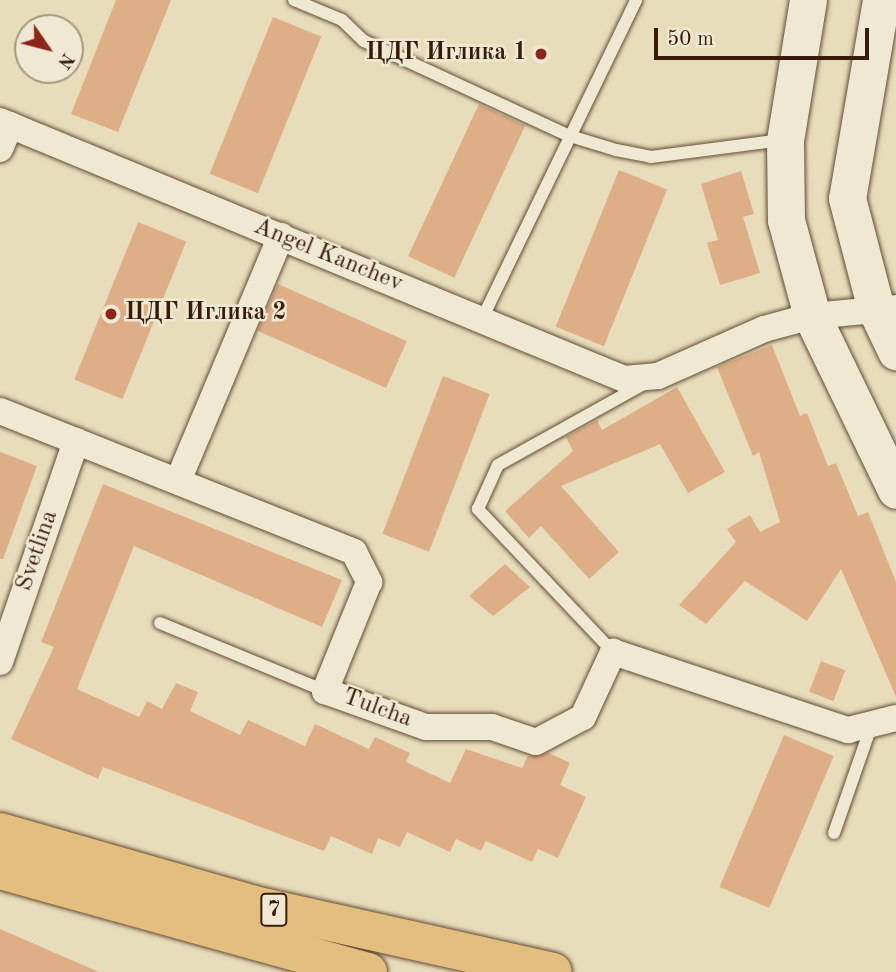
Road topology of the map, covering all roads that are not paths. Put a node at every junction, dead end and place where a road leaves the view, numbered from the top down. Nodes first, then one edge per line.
1 (294, 0) edge
2 (636, 0) edge
3 (808, 0) edge
4 (881, 0) edge
5 (3, 132) edge
6 (570, 136) junction
7 (785, 139) junction
8 (281, 236) junction
9 (886, 309) edge
10 (812, 316) junction
11 (482, 319) junction
12 (896, 351) edge
13 (658, 376) junction
14 (0, 411) edge
15 (76, 441) junction
16 (178, 481) junction
17 (896, 490) edge
18 (160, 623) dead end
19 (613, 652) junction
20 (0, 662) edge
21 (325, 691) junction
22 (884, 722) edge
23 (0, 832) edge
24 (834, 833) dead end
25 (0, 870) edge
26 (368, 972) edge
27 (553, 972) edge

1 - 6 lane
2 - 6 lane
3 - 7 main road
4 - 9 main road
5 - 8 street, Angel Kanchev
6 - 7 lane
6 - 11 lane
7 - 10 main road
8 - 11 street, Angel Kanchev
8 - 16 street
9 - 10 street, Angel Kanchev
9 - 12 main road
10 - 13 street, Angel Kanchev
10 - 17 main road
11 - 13 street, Angel Kanchev
13 - 19 lane, Angel Kanchev
14 - 15 street, Tulcha
15 - 16 street, Tulcha
15 - 20 street, Svetlina
16 - 21 street, Tulcha
18 - 21 lane
19 - 21 street, Tulcha
19 - 22 street
22 - 24 lane
23 - 27 main road, 7
25 - 26 main road, 7

